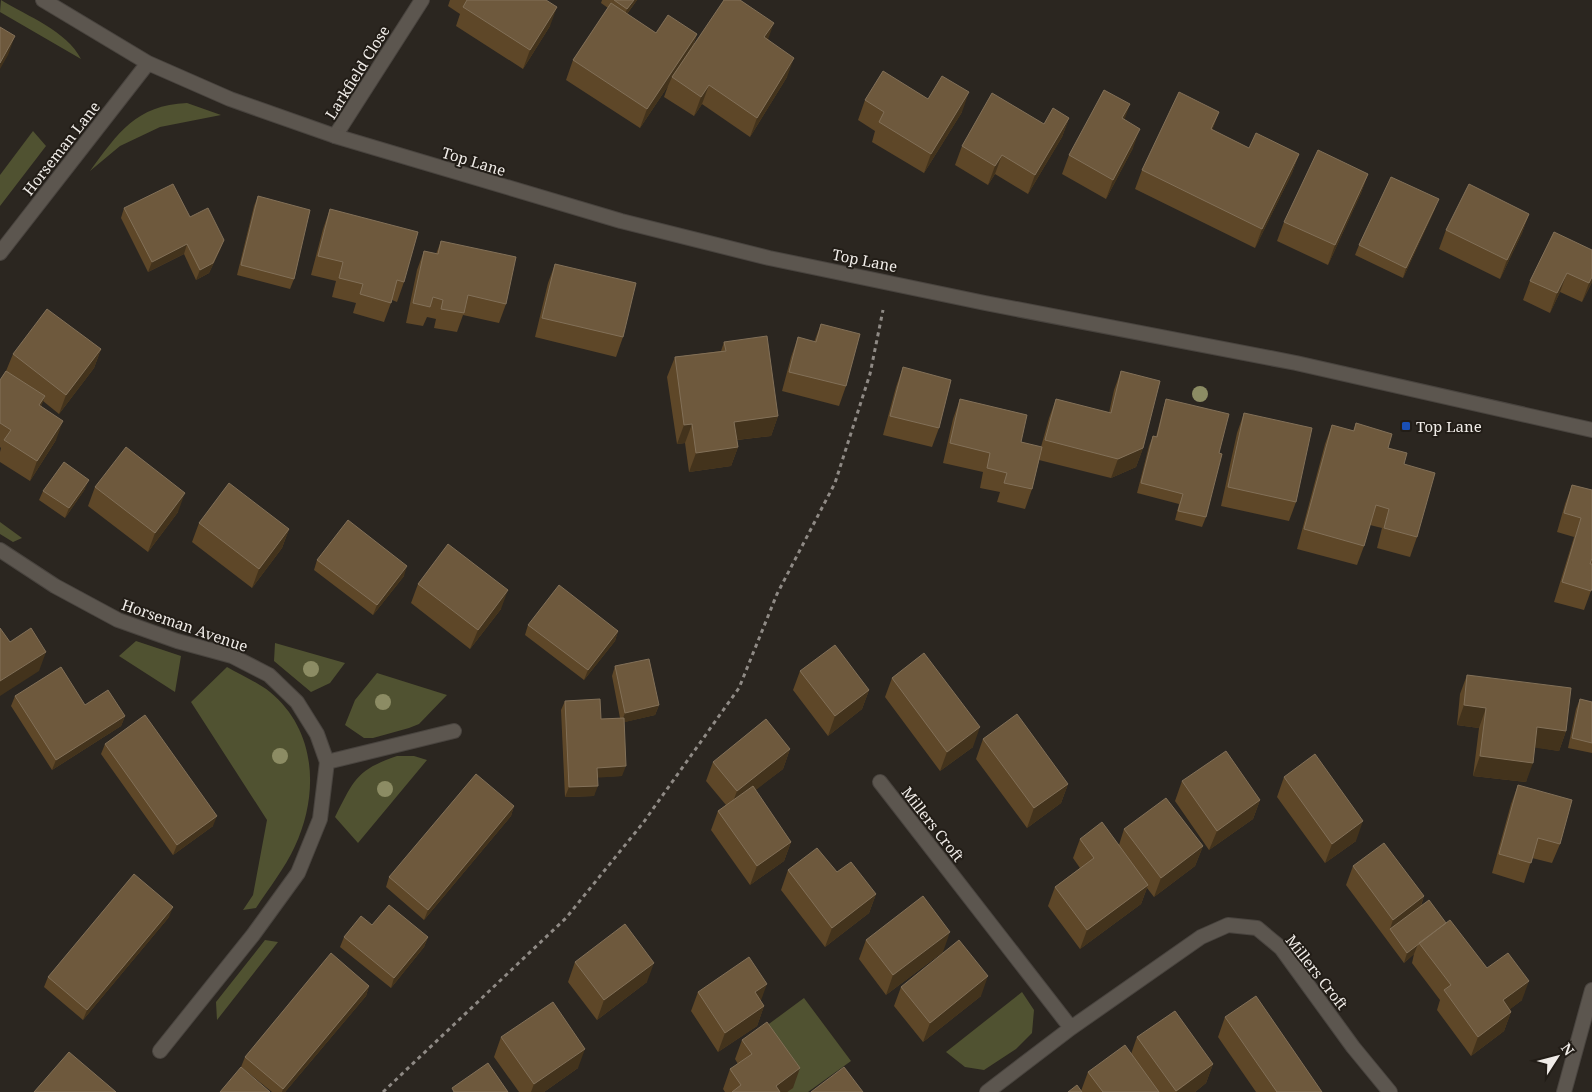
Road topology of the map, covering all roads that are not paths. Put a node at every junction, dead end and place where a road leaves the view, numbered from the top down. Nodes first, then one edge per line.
1 (43, 0) edge
2 (422, 0) edge
3 (148, 63) junction
4 (335, 136) junction
5 (0, 253) edge
6 (1592, 430) edge
7 (0, 550) edge
8 (454, 731) dead end
9 (326, 762) junction
10 (880, 782) dead end
11 (1592, 990) edge
12 (1071, 1028) junction
13 (160, 1051) dead end
14 (987, 1092) edge
15 (1390, 1092) edge
16 (1564, 1092) edge

1 - 3 street, Top Lane
2 - 4 street, Larkfield Close
3 - 4 street, Top Lane
3 - 5 street, Horseman Lane
4 - 6 street, Top Lane
7 - 9 street, Horseman Avenue
8 - 9 street
9 - 13 street, Horseman Avenue
10 - 12 street, Millers Croft
11 - 16 street
12 - 14 street, Millers Croft
12 - 15 street, Millers Croft

